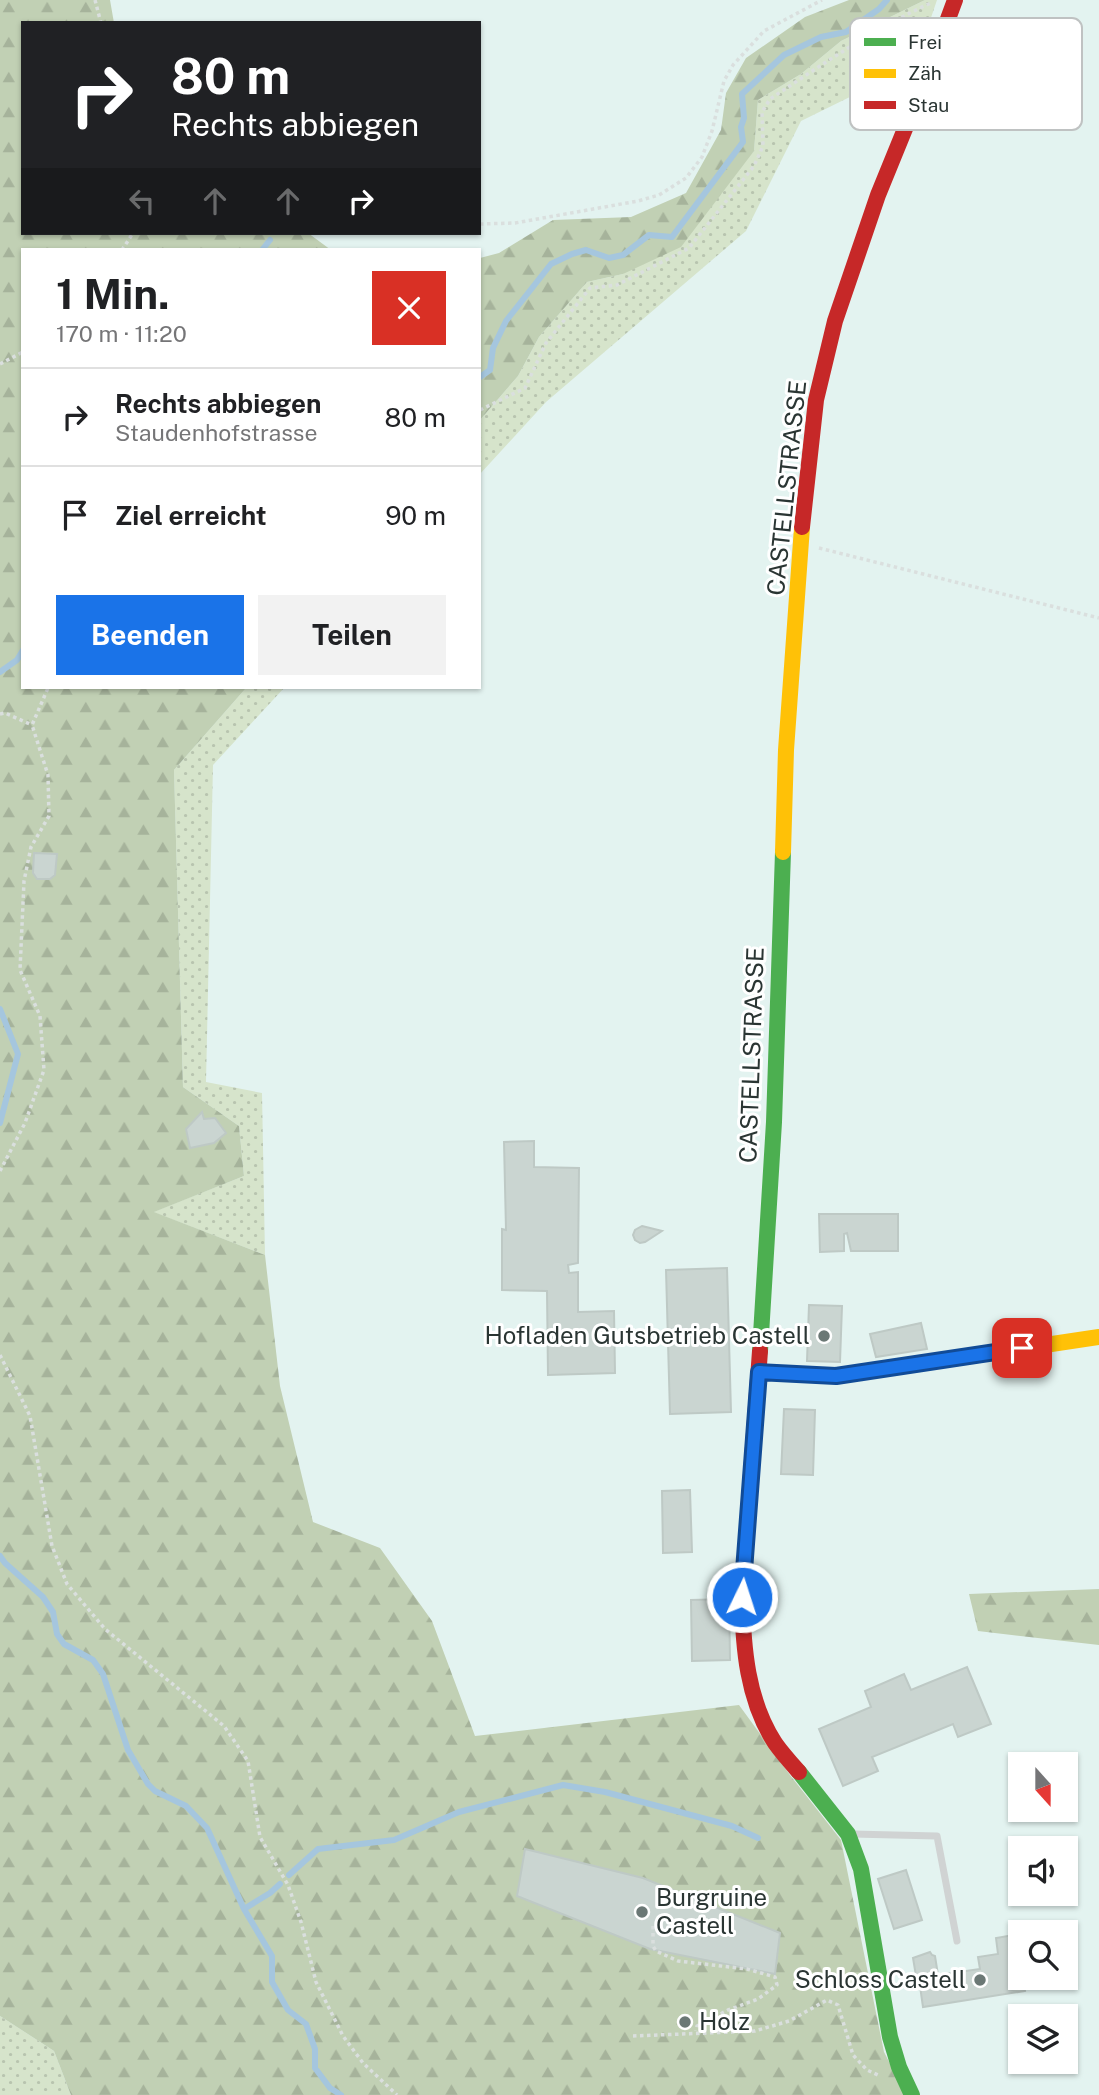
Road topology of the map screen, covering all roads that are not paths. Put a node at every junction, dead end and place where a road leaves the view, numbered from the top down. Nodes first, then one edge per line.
1 (954, 0) edge
2 (948, 18) edge
3 (904, 130) edge
4 (1099, 1337) edge
5 (759, 1372) junction
6 (848, 1834) junction
7 (957, 1941) dead end
8 (912, 2095) edge

1 - 2 street, CASTELLSTRASSE
3 - 5 street, CASTELLSTRASSE
4 - 5 street
5 - 6 street, CASTELLSTRASSE
6 - 7 lane
6 - 8 street, CASTELLSTRASSE

